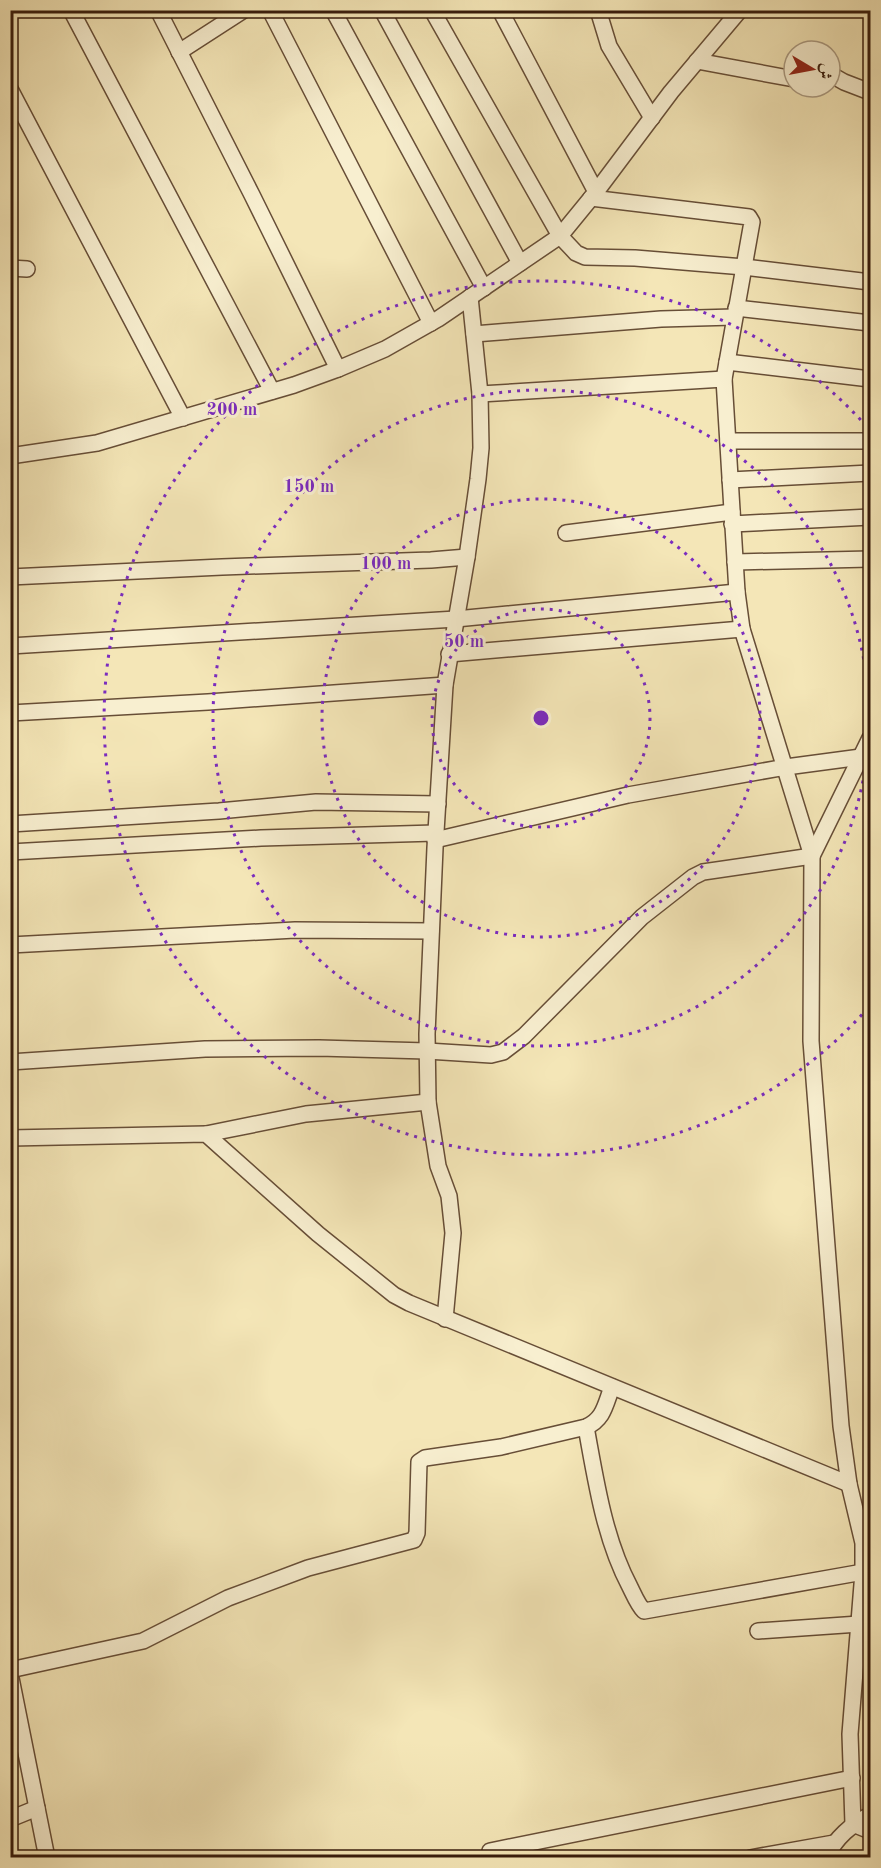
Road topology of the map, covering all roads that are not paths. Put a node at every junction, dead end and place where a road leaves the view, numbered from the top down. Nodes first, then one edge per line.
1 (71, 10) edge
2 (158, 10) edge
3 (244, 10) edge
4 (270, 10) edge
5 (333, 10) edge
6 (382, 10) edge
7 (432, 10) edge
8 (500, 10) edge
9 (598, 10) edge
10 (740, 10) edge
11 (179, 52) junction
12 (697, 61) junction
13 (782, 77) edge
14 (842, 81) edge
15 (10, 89) edge
16 (870, 92) edge
17 (652, 118) junction
18 (594, 195) junction
19 (560, 236) junction
20 (520, 263) junction
21 (744, 267) junction
22 (10, 268) edge
23 (27, 268) dead end
24 (870, 282) edge
25 (484, 288) junction
26 (470, 297) junction
27 (735, 312) junction
28 (431, 322) junction
29 (870, 323) edge
30 (474, 334) junction
31 (728, 362) junction
32 (338, 369) junction
33 (724, 379) junction
34 (870, 379) edge
35 (272, 392) junction
36 (480, 394) junction
37 (183, 418) junction
38 (728, 441) junction
39 (870, 441) edge
40 (10, 456) edge
41 (870, 473) edge
42 (730, 480) junction
43 (870, 517) edge
44 (732, 518) junction
45 (566, 533) dead end
46 (467, 557) junction
47 (870, 559) edge
48 (735, 562) junction
49 (10, 577) edge
50 (737, 592) junction
51 (456, 619) junction
52 (742, 629) junction
53 (10, 646) edge
54 (449, 654) junction
55 (445, 685) junction
56 (10, 713) edge
57 (870, 738) edge
58 (861, 757) junction
59 (786, 766) junction
60 (438, 804) junction
61 (10, 824) edge
62 (435, 836) junction
63 (10, 852) edge
64 (812, 856) junction
65 (431, 931) junction
66 (10, 945) edge
67 (427, 1051) junction
68 (10, 1062) edge
69 (428, 1102) junction
70 (206, 1134) junction
71 (10, 1138) edge
72 (445, 1319) junction
73 (612, 1387) junction
74 (586, 1427) junction
75 (849, 1484) junction
76 (862, 1572) junction
77 (859, 1624) junction
78 (759, 1631) dead end
79 (11, 1679) edge
80 (17, 1746) edge
81 (852, 1778) junction
82 (37, 1808) junction
83 (870, 1815) edge
84 (10, 1819) edge
85 (853, 1824) junction
86 (870, 1831) edge
87 (834, 1843) junction
88 (490, 1851) dead end
89 (47, 1857) edge
90 (750, 1857) edge
91 (826, 1857) edge

1 - 35 street
2 - 11 street
3 - 11 street
4 - 28 street
5 - 25 street
6 - 20 street
7 - 19 street
8 - 18 street
9 - 17 street
10 - 12 street
11 - 32 street
12 - 13 street
12 - 17 street
14 - 16 street
15 - 37 street
17 - 18 street
18 - 19 street
18 - 21 street
19 - 20 street
19 - 21 street
20 - 25 street
21 - 24 street
21 - 27 street
22 - 23 street
25 - 26 street
26 - 28 street
26 - 30 street
27 - 29 street
27 - 30 street
27 - 31 street
28 - 32 street
30 - 36 street
31 - 33 street
31 - 34 street
32 - 35 street
33 - 36 street
33 - 38 street
35 - 37 street
36 - 46 street
37 - 40 street
38 - 39 street
38 - 42 street
41 - 42 street
42 - 44 street
43 - 44 street
44 - 45 street
44 - 48 street
46 - 49 street
46 - 51 street
47 - 48 street
48 - 50 street
50 - 51 street
50 - 52 street
51 - 53 street
51 - 54 street
52 - 54 street
52 - 59 street
54 - 55 street
55 - 56 street
55 - 60 street
57 - 58 street
58 - 59 street
58 - 64 street
59 - 62 street
59 - 64 street
60 - 61 street
60 - 62 street
62 - 63 street
62 - 65 street
64 - 67 street
64 - 75 street
65 - 66 street
65 - 67 street
67 - 68 street
67 - 69 street
69 - 70 street
69 - 72 street
70 - 71 street
70 - 72 street
72 - 73 street
73 - 74 street
73 - 75 street
74 - 76 street
74 - 79 street
75 - 76 street
76 - 77 street
77 - 78 street
77 - 81 street
79 - 80 street
80 - 82 street
81 - 85 street
81 - 88 street
82 - 84 street
82 - 89 street
83 - 85 street
85 - 86 street
85 - 87 street
87 - 90 street
87 - 91 street

